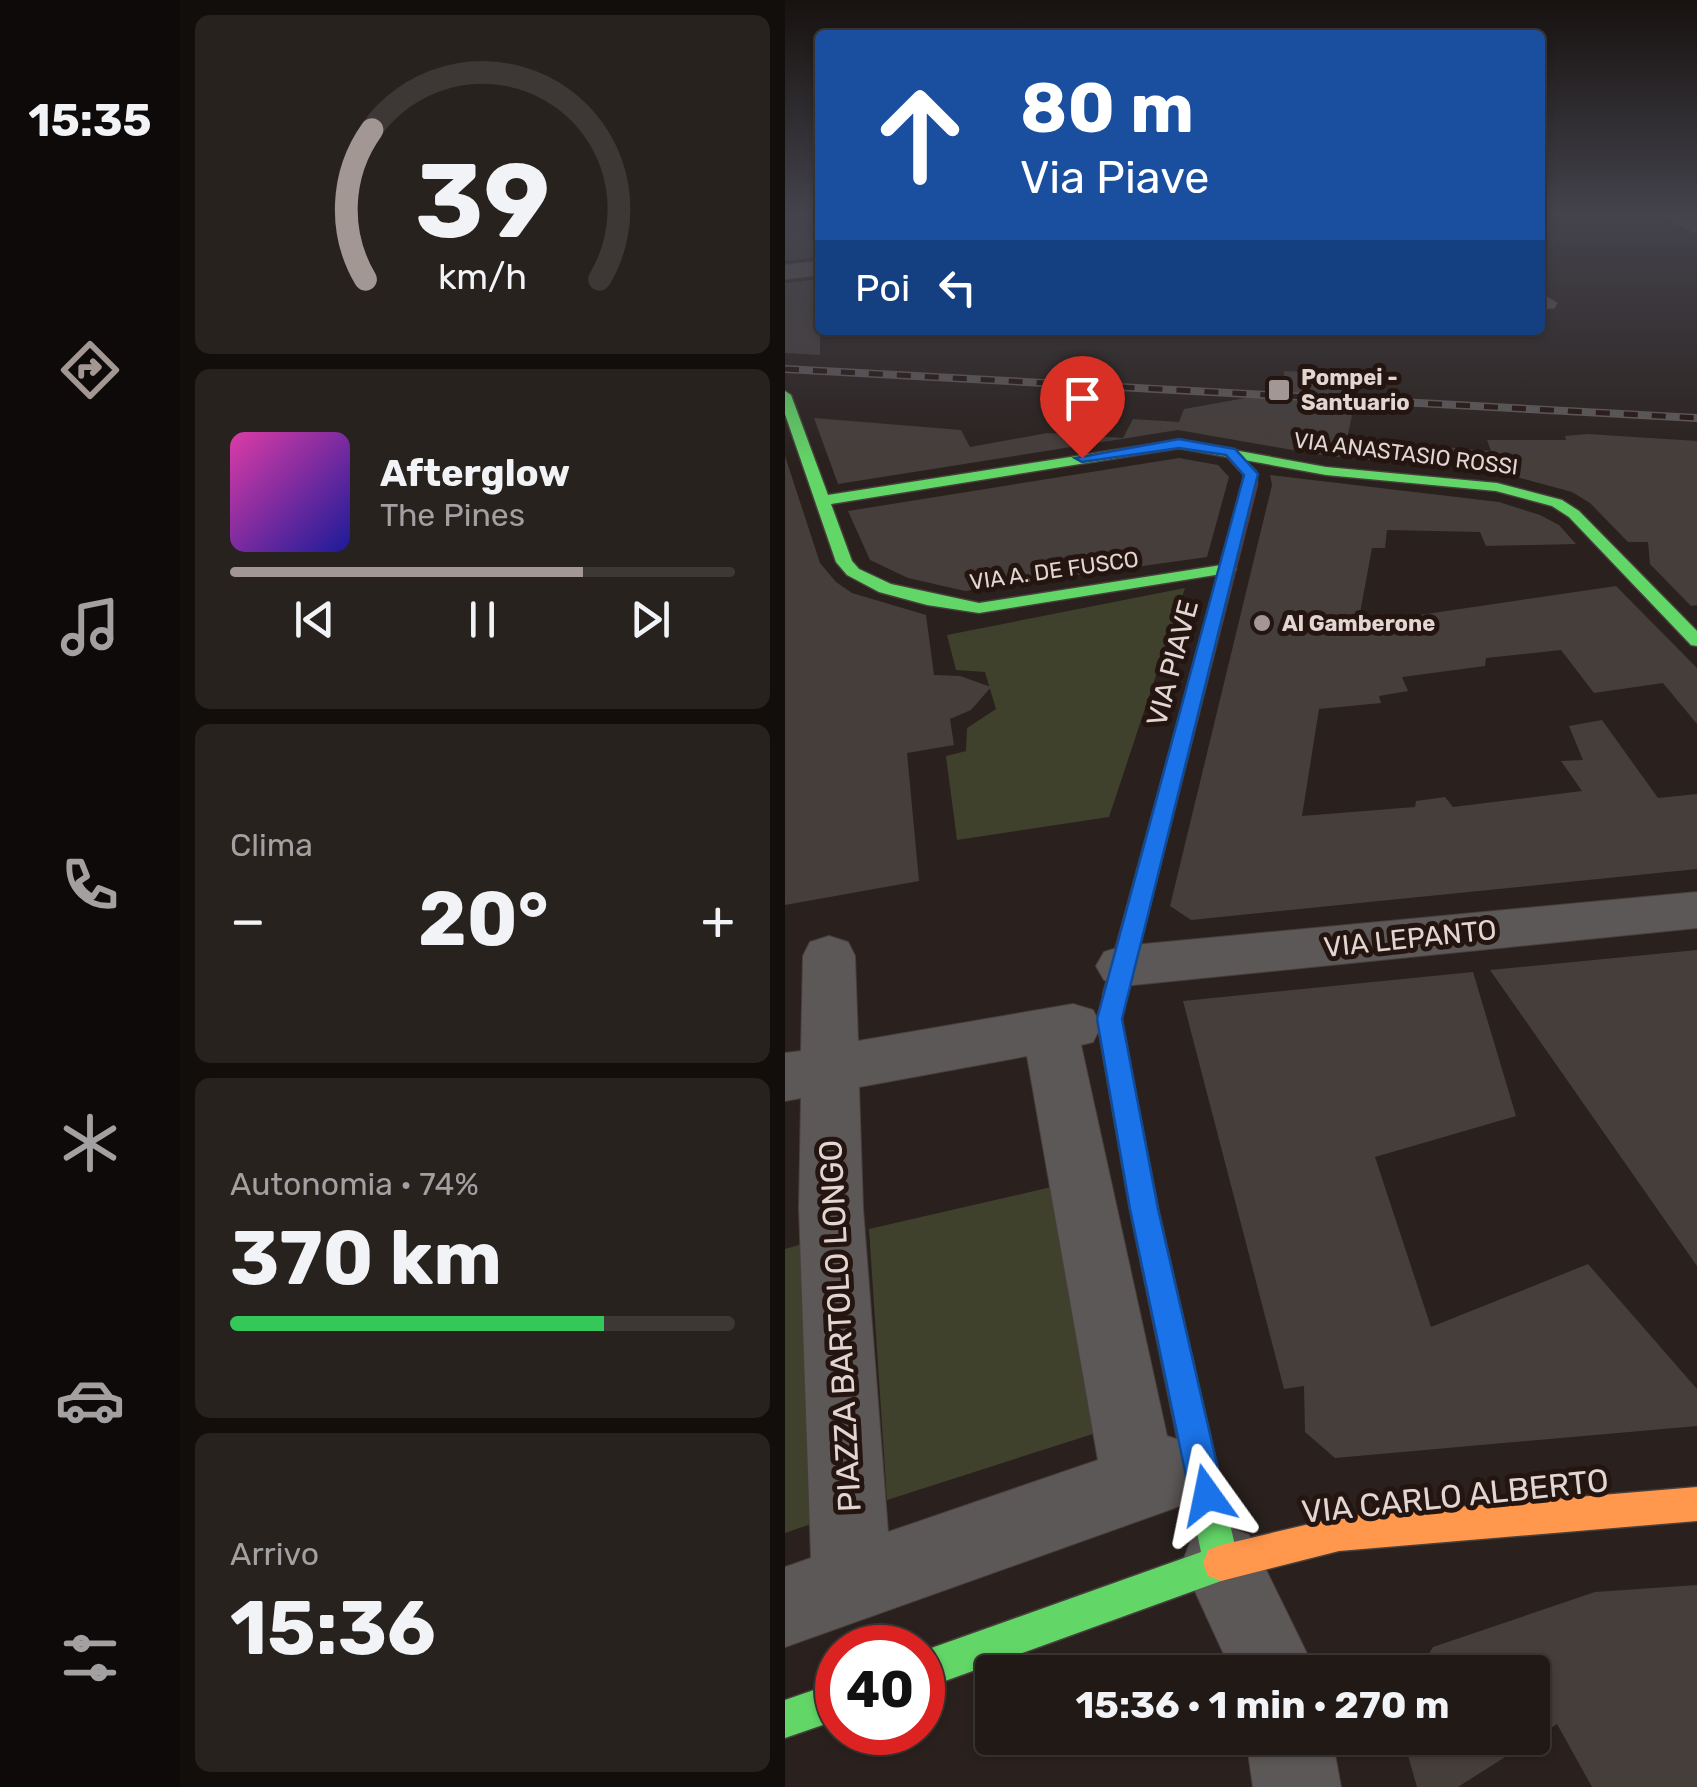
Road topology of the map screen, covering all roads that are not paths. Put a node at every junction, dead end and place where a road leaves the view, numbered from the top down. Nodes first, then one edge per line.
1 (787, 407) edge
2 (1231, 452) junction
3 (821, 501) junction
4 (1228, 569) junction
5 (1691, 627) edge
6 (1697, 910) edge
7 (829, 956) dead end
8 (1123, 966) junction
9 (808, 1073) edge
10 (1170, 1472) junction
11 (1697, 1504) edge
12 (1221, 1562) junction
13 (819, 1595) edge
14 (1267, 1655) edge
15 (945, 1662) edge
16 (815, 1708) edge
17 (785, 1720) edge
18 (1292, 1755) edge
19 (1297, 1787) edge

1 - 3 street, VIA A. DE FUSCO
2 - 3 street, VIA ANASTASIO ROSSI
2 - 4 street, VIA PIAVE
2 - 5 street, VIA ANASTASIO ROSSI
3 - 4 street, VIA A. DE FUSCO
4 - 8 street, VIA PIAVE
6 - 8 street, VIA LEPANTO
7 - 9 street, PIAZZA BARTOLO LONGO
8 - 10 street
9 - 10 street
9 - 13 street, PIAZZA BARTOLO LONGO
10 - 12 street
10 - 13 street
11 - 12 street, VIA CARLO ALBERTO
12 - 14 street
12 - 15 street
16 - 17 street
18 - 19 street

